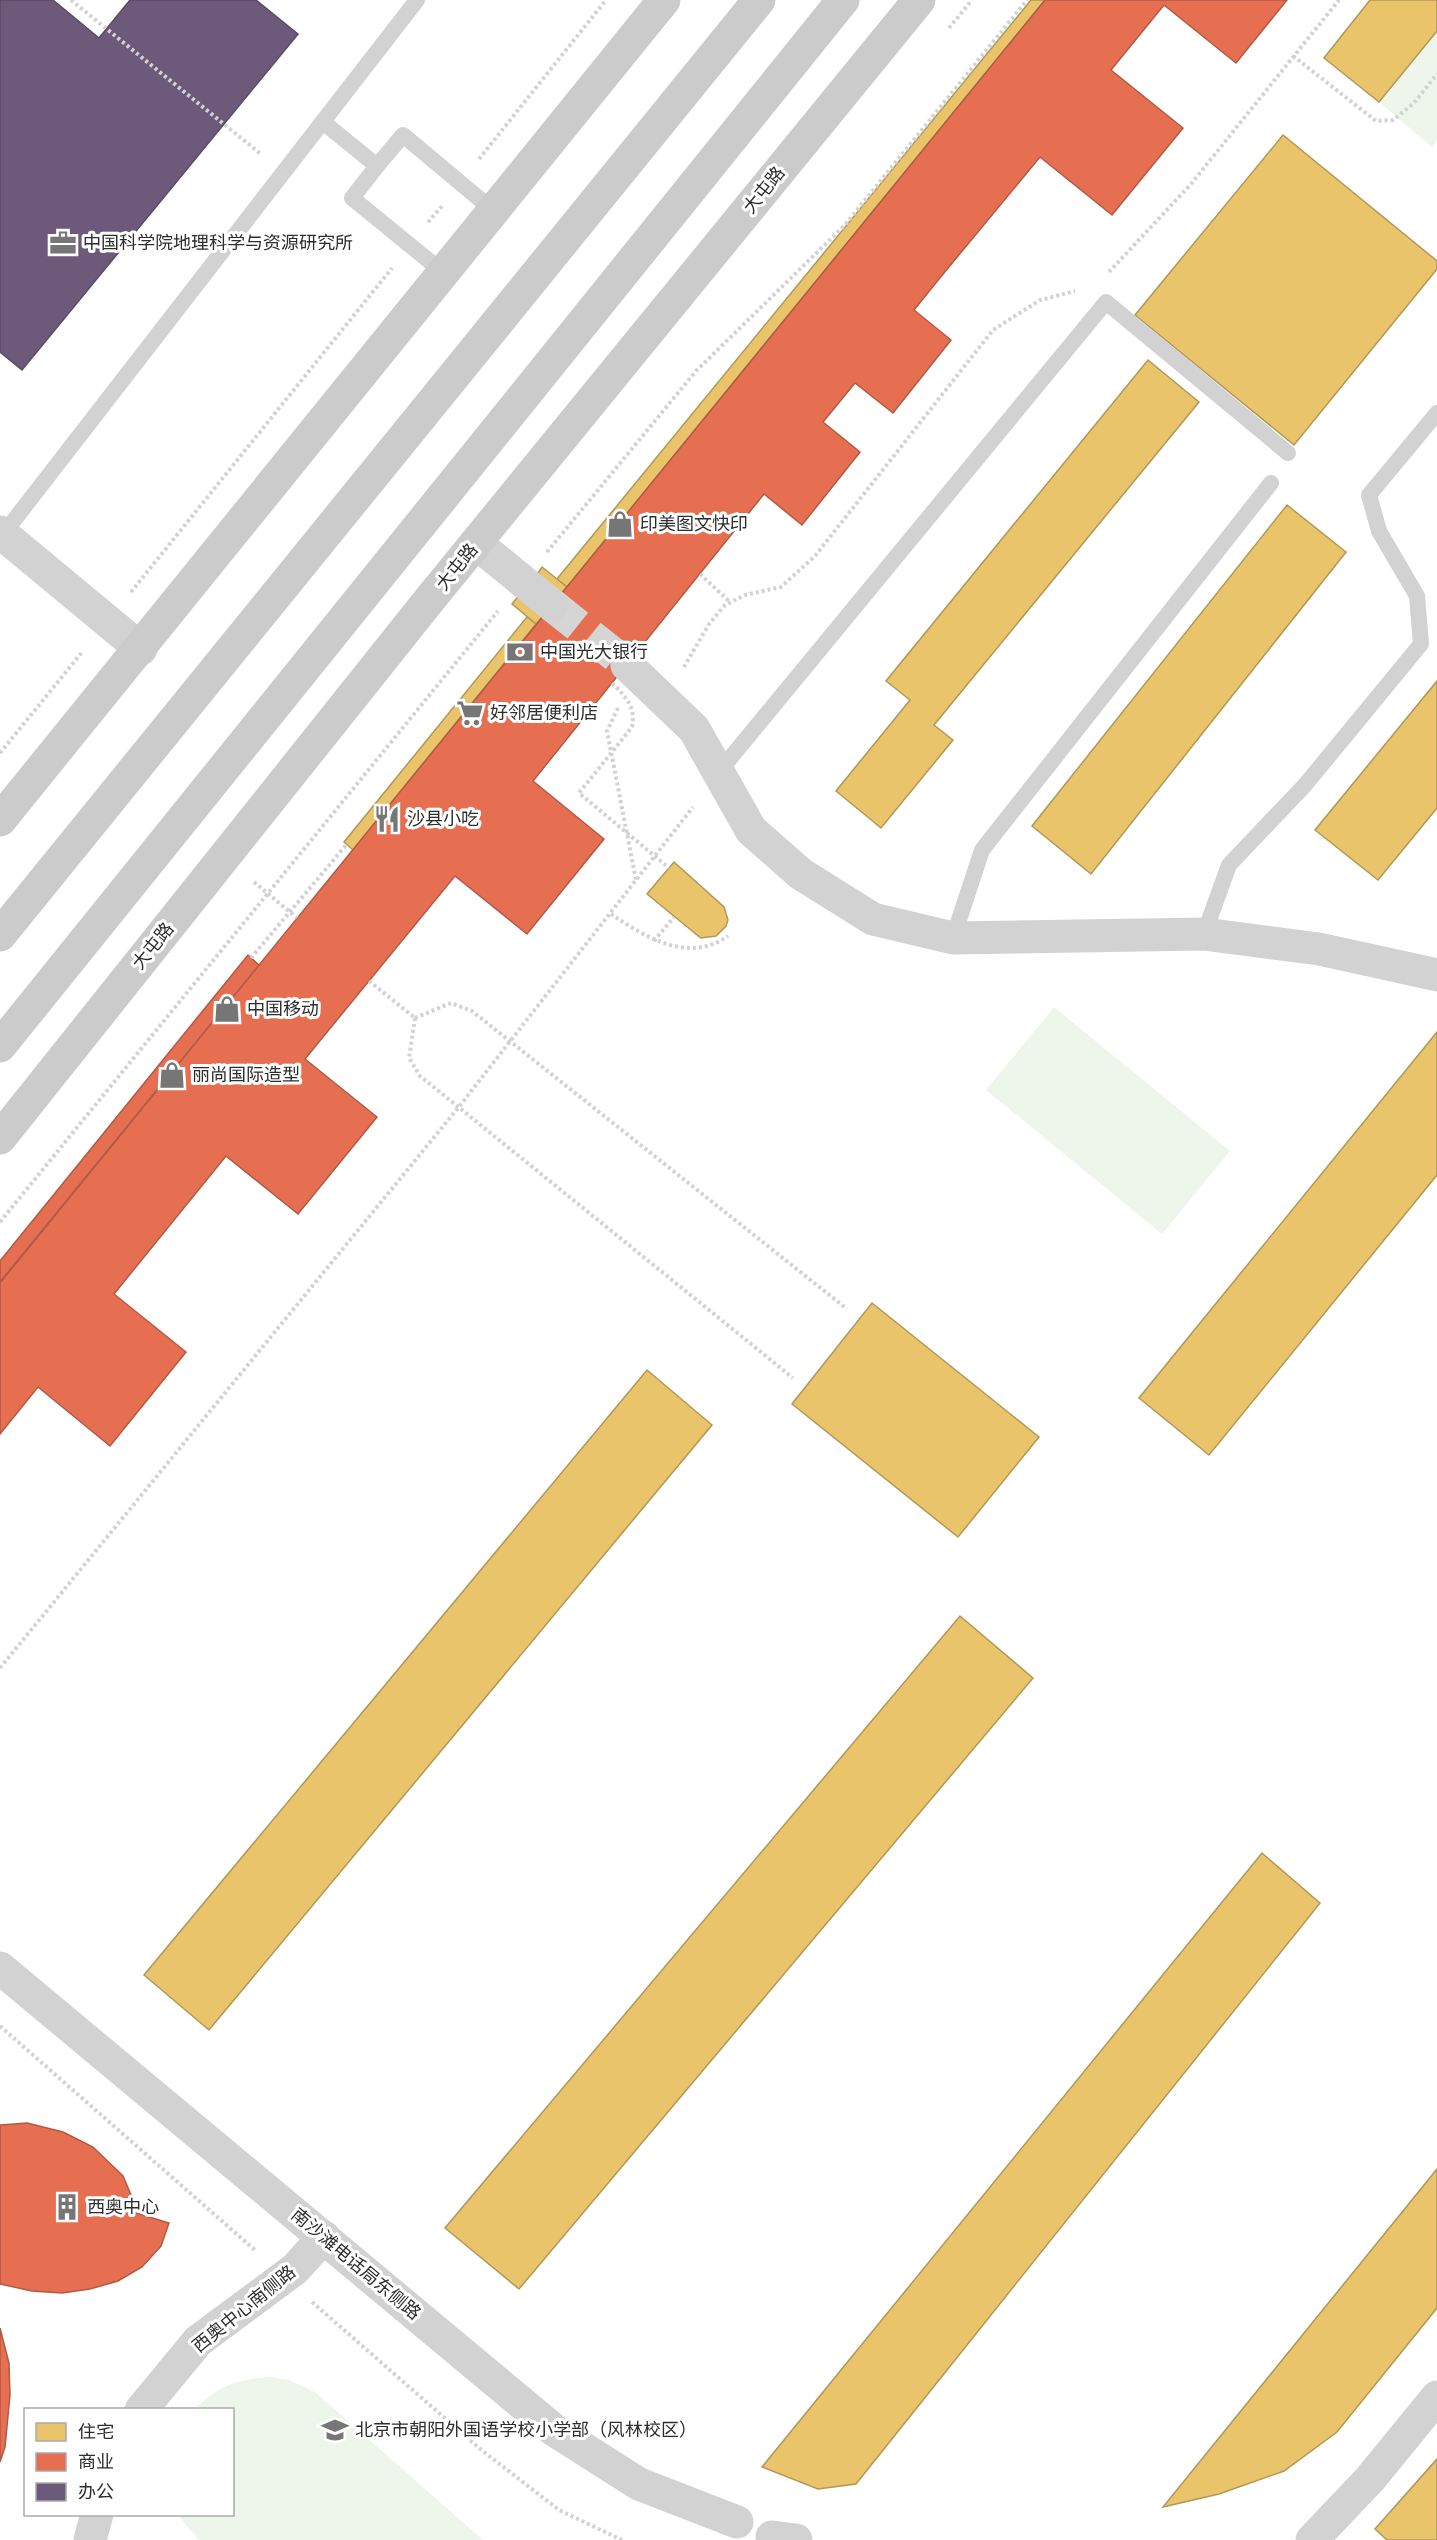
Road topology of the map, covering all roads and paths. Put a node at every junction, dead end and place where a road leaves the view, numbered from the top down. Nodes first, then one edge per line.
1 (71, 0) edge
2 (417, 0) edge
3 (606, 0) edge
4 (664, 0) edge
5 (759, 0) edge
6 (843, 0) edge
7 (919, 0) edge
8 (1027, 0) edge
9 (1339, 0) edge
10 (1293, 56) junction
11 (1437, 74) edge
12 (323, 122) junction
13 (377, 166) junction
14 (472, 168) dead end
15 (284, 173) junction
16 (450, 196) dead end
17 (494, 211) junction
18 (428, 224) dead end
19 (398, 261) dead end
20 (444, 273) junction
21 (1106, 275) dead end
22 (1080, 290) dead end
23 (1437, 413) edge
24 (1288, 453) dead end
25 (1271, 483) dead end
26 (1, 535) edge
27 (476, 543) junction
28 (541, 559) dead end
29 (700, 574) dead end
30 (730, 602) junction
31 (504, 604) dead end
32 (552, 605) tunnel mouth
33 (107, 621) junction
34 (141, 649) junction
35 (681, 672) dead end
36 (622, 681) junction
37 (0, 753) edge
38 (718, 773) junction
39 (0, 820) edge
40 (347, 844) dead end
41 (669, 868) dead end
42 (246, 876) dead end
43 (636, 881) junction
44 (268, 894) junction
45 (289, 912) junction
46 (611, 914) junction
47 (674, 917) dead end
48 (297, 918) dead end
49 (1204, 934) junction
50 (0, 935) edge
51 (728, 936) dead end
52 (953, 938) junction
53 (654, 941) junction
54 (251, 958) dead end
55 (1437, 975) edge
56 (369, 981) dead end
57 (415, 1018) junction
58 (510, 1041) junction
59 (0, 1046) edge
60 (458, 1108) junction
61 (0, 1138) edge
62 (0, 1222) edge
63 (847, 1309) dead end
64 (793, 1378) dead end
65 (0, 1668) edge
66 (0, 1968) edge
67 (324, 2237) junction
68 (1437, 2397) edge
69 (142, 2408) edge
70 (96, 2516) edge
71 (736, 2522) dead end
72 (90, 2540) edge
73 (1312, 2540) edge

1 - 15 path
2 - 12 lane
3 - 14 path
4 - 17 street
5 - 50 street
6 - 59 street
7 - 27 street, 大屯路
8 - 28 path
9 - 10 path
10 - 11 path
10 - 21 path
12 - 13 lane
12 - 15 lane
13 - 17 lane
13 - 20 lane
15 - 26 lane
16 - 18 path
17 - 20 street
19 - 33 path
20 - 34 street
22 - 30 path
23 - 49 lane
24 - 38 lane
25 - 52 lane
26 - 33 street
27 - 32 street
27 - 61 street, 大屯路
29 - 30 path
30 - 35 path
31 - 44 path
33 - 34 street
33 - 37 path
34 - 39 street
36 - 38 street
36 - 41 path, bridge
36 - 43 path
38 - 43 path
38 - 52 street
40 - 45 path
42 - 44 path
43 - 46 path
44 - 45 path
44 - 62 path
45 - 48 path
45 - 54 path
46 - 53 path
46 - 58 path
47 - 53 path
49 - 52 street
49 - 55 street
51 - 53 path
56 - 57 path
57 - 58 path
57 - 60 path
58 - 60 path
58 - 63 path
60 - 64 path
60 - 65 path
66 - 67 street, 南沙滩电话局东侧路
67 - 69 street, 西奥中心南侧路
67 - 71 street, 南沙滩电话局东侧路
68 - 73 street
70 - 72 street

